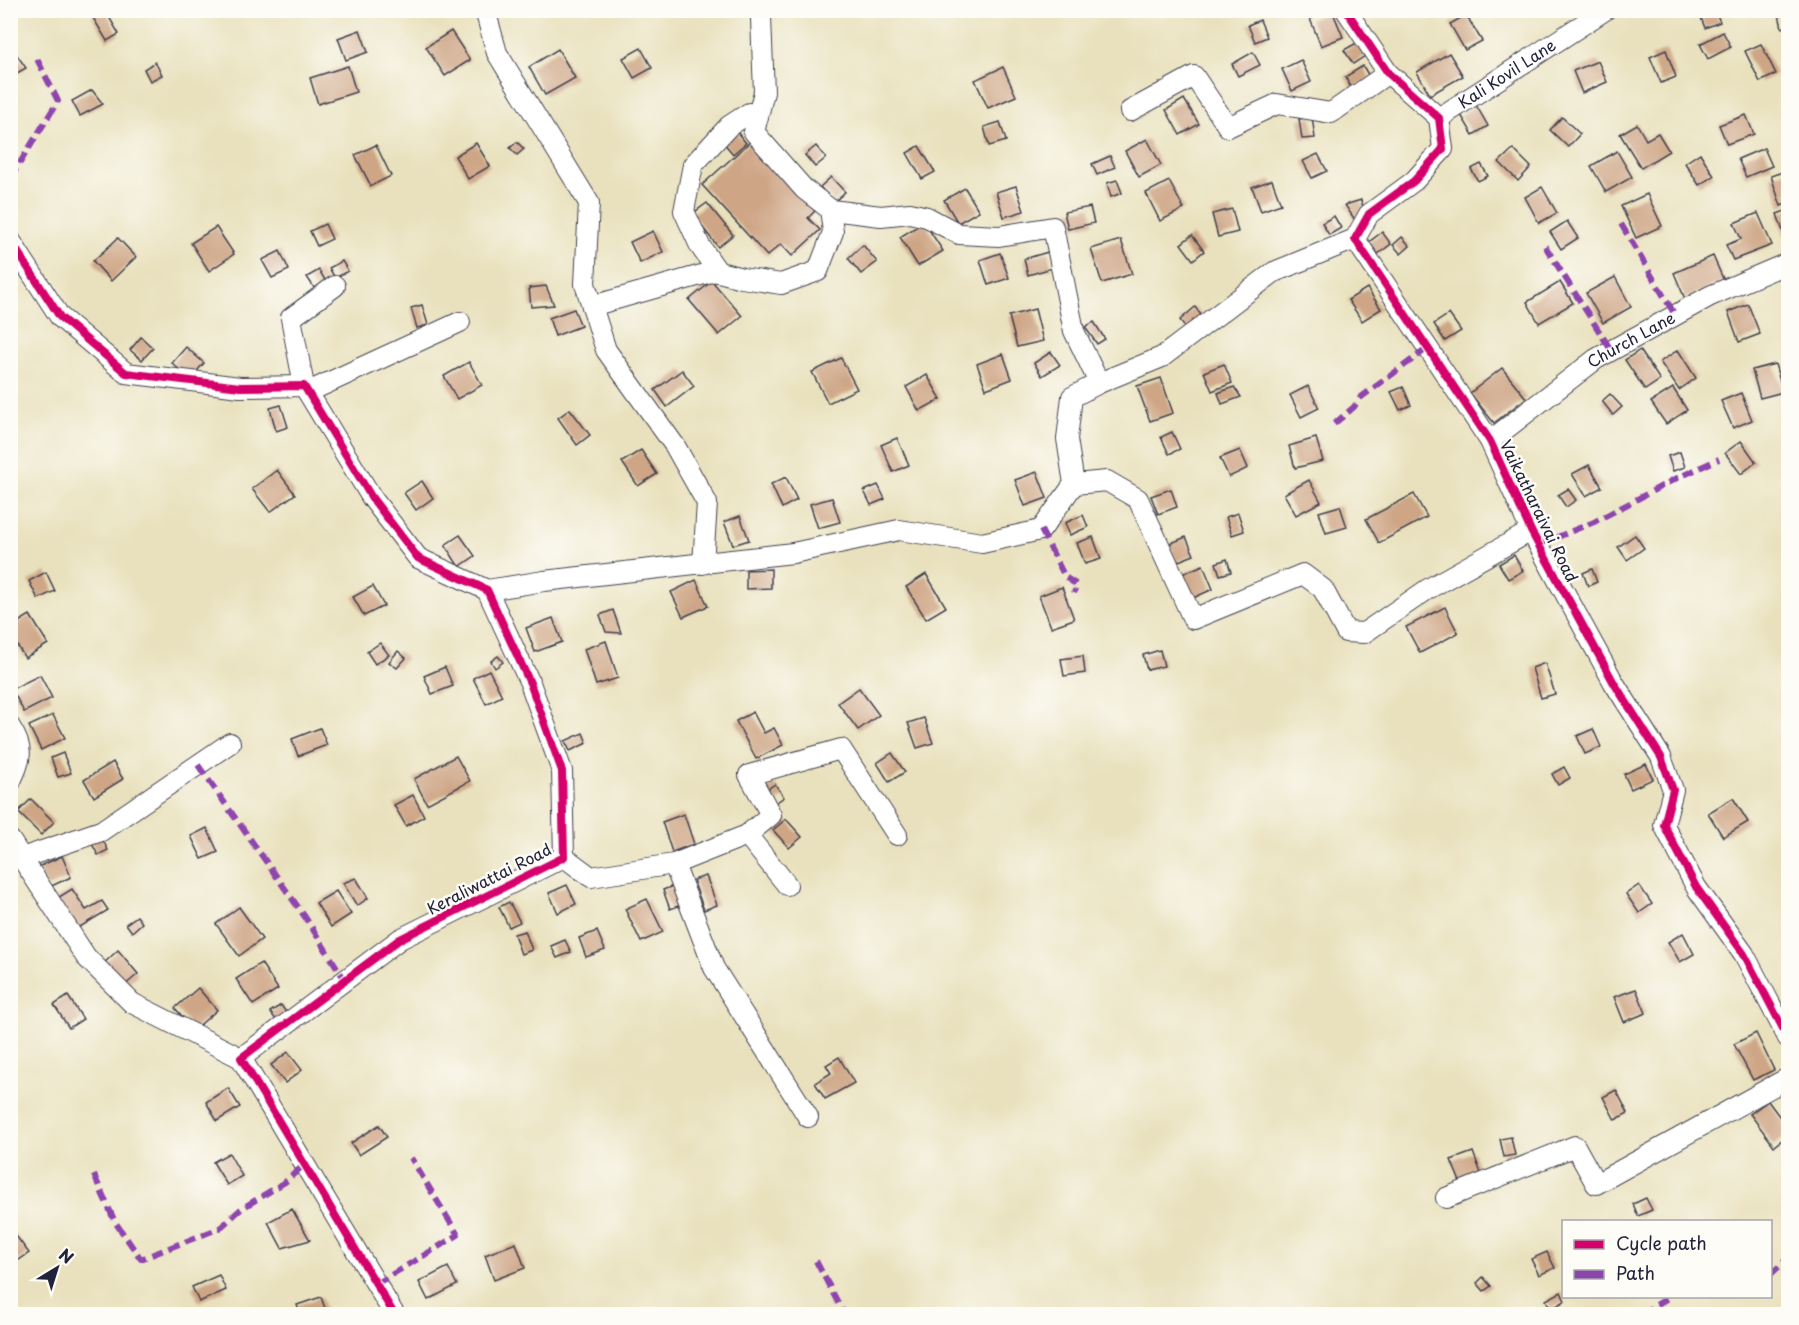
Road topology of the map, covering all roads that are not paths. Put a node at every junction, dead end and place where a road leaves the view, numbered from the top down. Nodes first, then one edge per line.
1 (485, 10) edge
2 (764, 10) edge
3 (1346, 10) edge
4 (1605, 10) edge
5 (1388, 73) junction
6 (1130, 111) dead end
7 (758, 116) junction
8 (1439, 118) junction
9 (830, 209) junction
10 (1355, 239) junction
11 (10, 240) edge
12 (16, 261) edge
13 (1788, 263) edge
14 (718, 272) junction
15 (335, 286) dead end
16 (592, 306) junction
17 (460, 322) dead end
18 (1099, 383) junction
19 (306, 389) junction
20 (1490, 441) junction
21 (1074, 483) junction
22 (1531, 531) junction
23 (704, 564) junction
24 (487, 590) junction
25 (10, 727) edge
26 (230, 743) dead end
27 (10, 783) edge
28 (747, 835) junction
29 (897, 835) dead end
30 (10, 840) edge
31 (564, 856) junction
32 (22, 858) junction
33 (674, 864) junction
34 (787, 885) dead end
35 (1788, 1038) edge
36 (241, 1058) junction
37 (1788, 1078) edge
38 (807, 1117) dead end
39 (1446, 1198) dead end
40 (394, 1314) edge

1 - 16 street
2 - 7 street
3 - 5 street
4 - 8 street, Kali Kovil Lane
5 - 6 street
5 - 8 street
7 - 9 street
7 - 14 street
8 - 10 street
9 - 14 street
9 - 18 street
10 - 18 street
10 - 20 street, Vaikatharaivai Road
11 - 12 street
12 - 19 street
13 - 20 street, Church Lane
14 - 16 street
15 - 19 street
16 - 23 street
17 - 19 street
18 - 21 street
19 - 24 street
20 - 22 street, Vaikatharaivai Road
21 - 22 street
21 - 23 street
22 - 35 street, Vaikatharaivai Road
23 - 24 street
24 - 31 street, Keraliwattai Road
25 - 27 street
26 - 32 street
28 - 29 street
28 - 33 street
28 - 34 street
30 - 32 street
31 - 33 street
31 - 36 street, Keraliwattai Road
32 - 36 street
33 - 38 street
36 - 40 street
37 - 39 street

